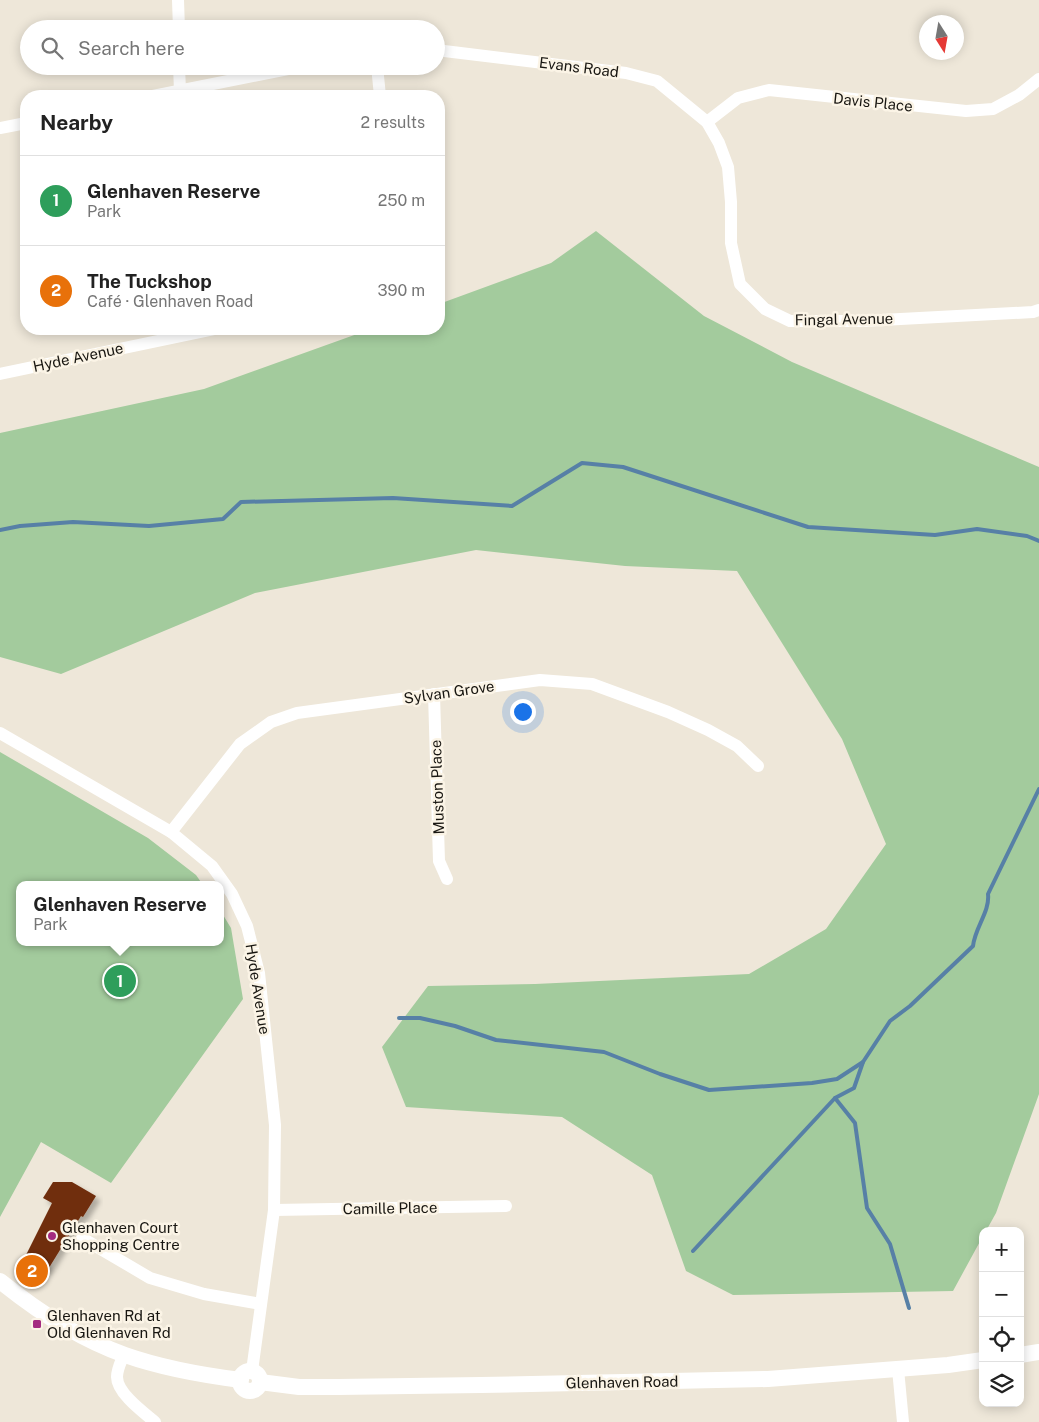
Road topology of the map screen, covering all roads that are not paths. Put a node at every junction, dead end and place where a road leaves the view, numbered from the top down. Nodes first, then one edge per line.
1 (178, 0) edge
2 (179, 20) edge
3 (445, 51) edge
4 (179, 75) edge
5 (259, 75) edge
6 (378, 75) edge
7 (1039, 79) edge
8 (180, 90) edge
9 (185, 90) edge
10 (379, 90) edge
11 (707, 122) junction
12 (20, 124) edge
13 (0, 128) edge
14 (1039, 310) edge
15 (186, 335) edge
16 (0, 374) edge
17 (434, 694) junction
18 (0, 734) edge
19 (758, 766) dead end
20 (171, 832) junction
21 (447, 879) dead end
22 (223, 881) edge
23 (224, 883) edge
24 (506, 1206) dead end
25 (274, 1210) junction
26 (82, 1238) dead end
27 (0, 1281) edge
28 (261, 1304) junction
29 (1039, 1352) edge
30 (124, 1354) junction
31 (1024, 1354) edge
32 (979, 1361) edge
33 (898, 1369) junction
34 (251, 1378) junction
35 (154, 1422) edge
36 (903, 1422) edge

1 - 2 street
3 - 11 street, Evans Road
4 - 8 street
5 - 9 street
6 - 10 street
7 - 11 street, Davis Place
11 - 14 street, Fingal Avenue
12 - 13 street
15 - 16 street, Hyde Avenue
17 - 19 street, Sylvan Grove
17 - 20 street, Sylvan Grove
17 - 21 street, Muston Place
18 - 20 street, Hyde Avenue
20 - 22 street, Hyde Avenue
23 - 25 street, Hyde Avenue
24 - 25 street, Camille Place
25 - 28 street, Hyde Avenue
26 - 28 street
27 - 30 main road, Glenhaven Road
28 - 34 street, Hyde Avenue
29 - 31 main road
30 - 34 main road, Glenhaven Road
30 - 35 street
32 - 33 main road, Glenhaven Road
33 - 34 main road, Glenhaven Road
33 - 36 street

